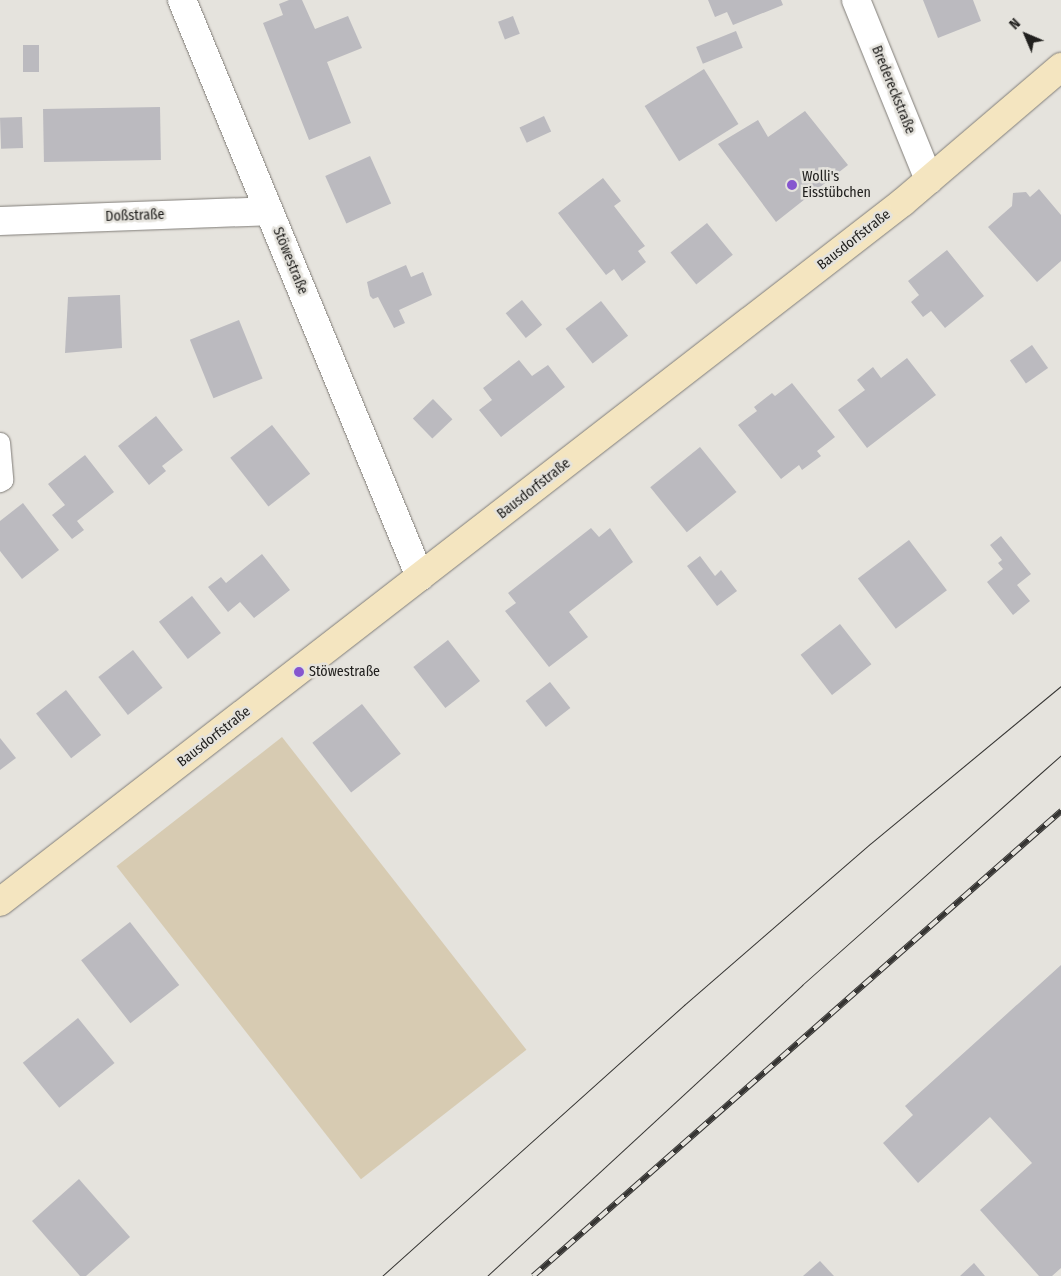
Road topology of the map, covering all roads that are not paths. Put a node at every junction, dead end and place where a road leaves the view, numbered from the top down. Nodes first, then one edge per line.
1 (182, 0) edge
2 (856, 0) edge
3 (1061, 67) edge
4 (929, 180) junction
5 (269, 211) junction
6 (0, 220) edge
7 (0, 442) edge
8 (0, 482) edge
9 (420, 577) junction
10 (0, 902) edge

1 - 5 street, Stöwestraße
2 - 4 street, Bredereckstraße
3 - 4 street, Bausdorfstraße
4 - 9 street, Bausdorfstraße
5 - 6 street, Doßstraße
5 - 9 street, Stöwestraße
7 - 8 lane
9 - 10 street, Bausdorfstraße

